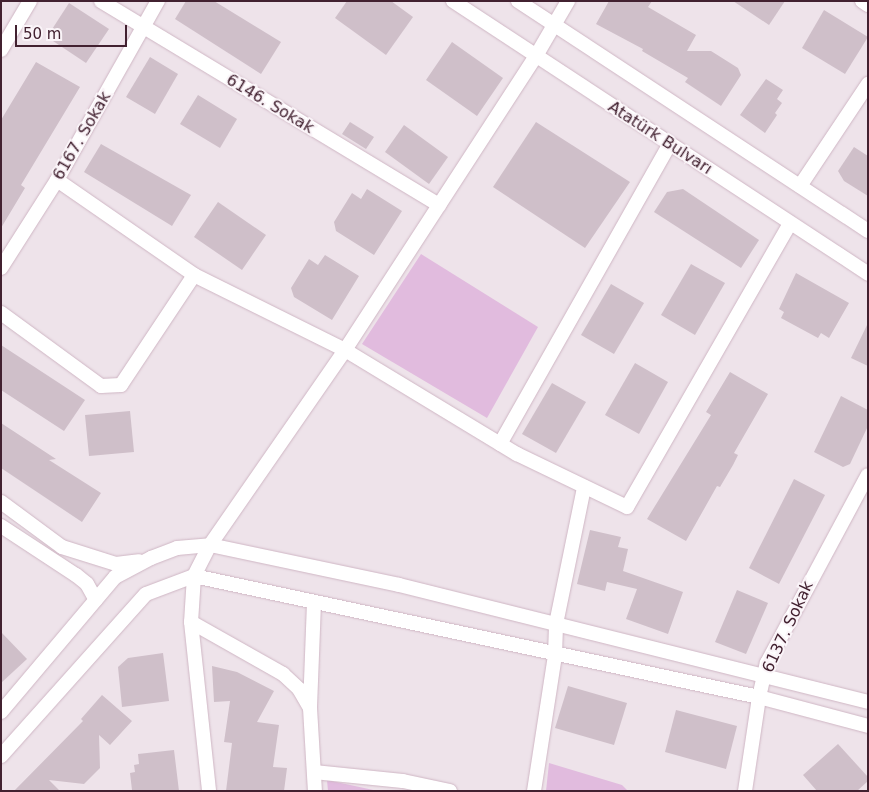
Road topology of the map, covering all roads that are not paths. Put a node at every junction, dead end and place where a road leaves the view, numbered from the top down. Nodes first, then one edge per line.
1 (30, 1) edge
2 (101, 1) edge
3 (158, 1) edge
4 (453, 1) edge
5 (518, 1) edge
6 (568, 1) edge
7 (862, 1) edge
8 (868, 5) edge
9 (554, 24) junction
10 (143, 28) junction
11 (1, 50) edge
12 (536, 56) junction
13 (868, 84) edge
14 (670, 144) junction
15 (57, 180) junction
16 (800, 186) junction
17 (439, 206) junction
18 (790, 223) junction
19 (868, 231) edge
20 (1, 268) edge
21 (868, 274) edge
22 (194, 275) junction
23 (1, 313) edge
24 (345, 350) junction
25 (500, 444) junction
26 (868, 475) edge
27 (584, 487) junction
28 (1, 502) edge
29 (1, 526) edge
30 (210, 545) junction
31 (145, 561) junction
32 (194, 576) junction
33 (96, 600) junction
34 (314, 602) junction
35 (192, 622) junction
36 (556, 624) junction
37 (555, 655) junction
38 (765, 675) junction
39 (759, 697) junction
40 (868, 702) edge
41 (310, 708) junction
42 (1, 712) edge
43 (868, 726) edge
44 (1, 756) edge
45 (314, 772) junction
46 (209, 791) edge
47 (315, 791) edge
48 (450, 791) edge
49 (534, 791) edge
50 (745, 791) edge

1 - 11 street
2 - 10 street, 6146. Sokak
3 - 10 street, 6167. Sokak
4 - 12 street, Atatürk Bulvarı
5 - 9 street
6 - 9 street
7 - 8 street
9 - 12 street
9 - 16 street
10 - 15 street, 6167. Sokak
10 - 17 street, 6146. Sokak
12 - 14 street, Atatürk Bulvarı
12 - 17 street
13 - 16 street
14 - 18 street, Atatürk Bulvarı
14 - 25 street
15 - 20 street, 6167. Sokak
15 - 22 street
16 - 19 street
17 - 24 street
18 - 21 street, Atatürk Bulvarı
18 - 27 street
22 - 23 street
22 - 24 street
24 - 25 street
24 - 30 street
25 - 27 street
26 - 38 street, 6137. Sokak
27 - 36 street
28 - 31 street
29 - 33 street
30 - 31 street
30 - 32 street
30 - 36 street
31 - 33 street
32 - 34 street
32 - 35 street
32 - 44 street
33 - 42 street
34 - 37 street
34 - 41 street
35 - 41 street
35 - 46 street
36 - 37 street
36 - 38 street
37 - 39 street
37 - 49 street
38 - 39 street, 6137. Sokak
38 - 40 street
39 - 43 street
39 - 50 street, 6137. Sokak
41 - 45 street
45 - 47 street
45 - 48 street

